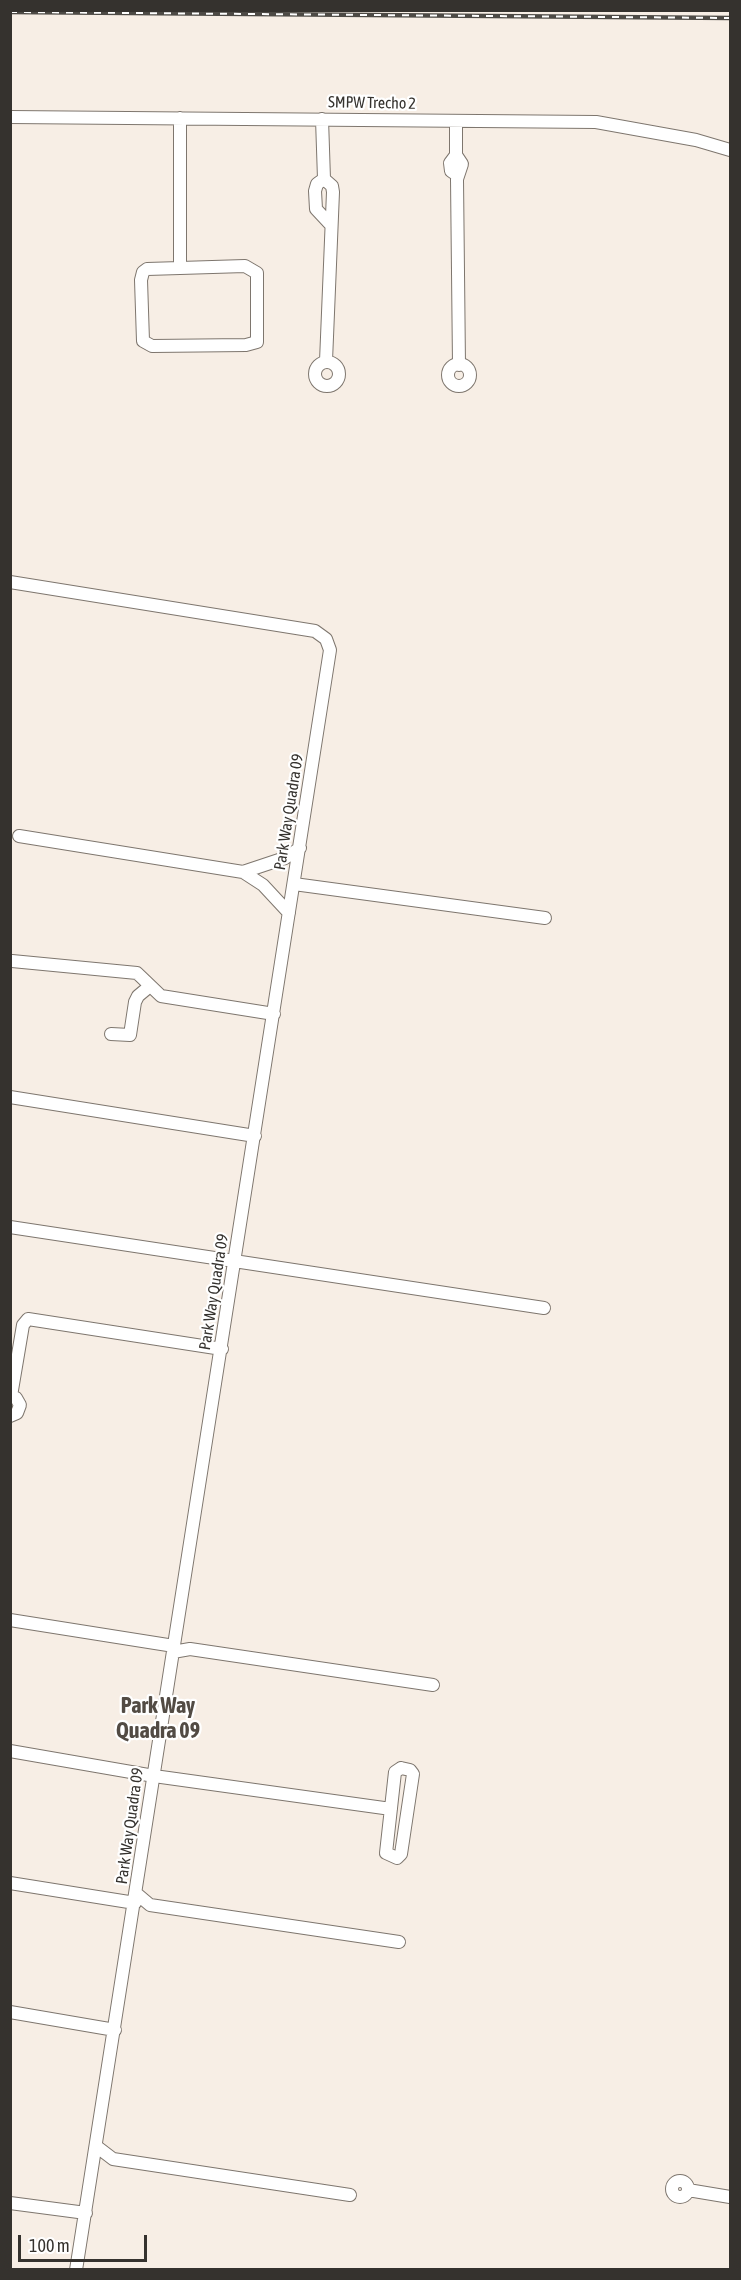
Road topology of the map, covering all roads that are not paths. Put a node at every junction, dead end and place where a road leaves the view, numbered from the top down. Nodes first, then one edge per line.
1 (10, 117) edge
2 (180, 118) junction
3 (322, 119) junction
4 (456, 121) junction
5 (730, 150) edge
6 (324, 179) junction
7 (330, 224) junction
8 (180, 268) junction
9 (326, 361) dead end
10 (459, 364) dead end
11 (10, 582) edge
12 (19, 836) dead end
13 (300, 848) junction
14 (267, 865) junction
15 (243, 872) junction
16 (294, 884) junction
17 (263, 885) junction
18 (290, 913) junction
19 (545, 918) dead end
20 (12, 961) edge
21 (150, 986) junction
22 (274, 1014) junction
23 (111, 1034) dead end
24 (10, 1097) edge
25 (255, 1136) junction
26 (10, 1227) edge
27 (235, 1263) junction
28 (544, 1308) dead end
29 (222, 1349) junction
30 (11, 1396) edge
31 (10, 1416) edge
32 (10, 1620) edge
33 (174, 1646) junction
34 (433, 1684) dead end
35 (10, 1751) edge
36 (154, 1776) junction
37 (391, 1809) junction
38 (10, 1883) edge
39 (135, 1904) junction
40 (399, 1942) dead end
41 (10, 2012) edge
42 (115, 2030) junction
43 (96, 2146) junction
44 (113, 2159) junction
45 (93, 2168) junction
46 (688, 2190) dead end
47 (350, 2195) dead end
48 (730, 2197) edge
49 (10, 2203) edge
50 (86, 2213) junction
51 (76, 2270) edge

1 - 2 street, SMPW Trecho 2
2 - 3 street, SMPW Trecho 2
2 - 8 street
3 - 4 street, SMPW Trecho 2
3 - 6 street
4 - 5 street, SMPW Trecho 2
4 - 10 street
6 - 7 street
6 - 7 street
7 - 9 street
8 - 8 street
11 - 13 street, Park Way Quadra 09
12 - 15 street
13 - 14 street
13 - 16 street, Park Way Quadra 09
14 - 15 street
14 - 17 street
15 - 17 street
16 - 18 street, Park Way Quadra 09
16 - 19 street
17 - 18 street
18 - 22 street, Park Way Quadra 09
20 - 21 street
21 - 22 street
21 - 23 street
22 - 25 street, Park Way Quadra 09
24 - 25 street
25 - 27 street, Park Way Quadra 09
26 - 27 street
27 - 28 street
27 - 29 street, Park Way Quadra 09
29 - 30 street
29 - 33 street, Park Way Quadra 09
30 - 31 street
32 - 33 street
33 - 34 street
33 - 36 street, Park Way Quadra 09
35 - 36 street
36 - 37 street
36 - 39 street, Park Way Quadra 09
37 - 37 street
38 - 39 street
39 - 40 street
39 - 42 street, Park Way Quadra 09
41 - 42 street
42 - 43 street, Park Way Quadra 09
43 - 44 street
43 - 45 street, Park Way Quadra 09
44 - 45 street
44 - 47 street
45 - 50 street, Park Way Quadra 09
46 - 48 street
49 - 50 street
50 - 51 street, Park Way Quadra 09

